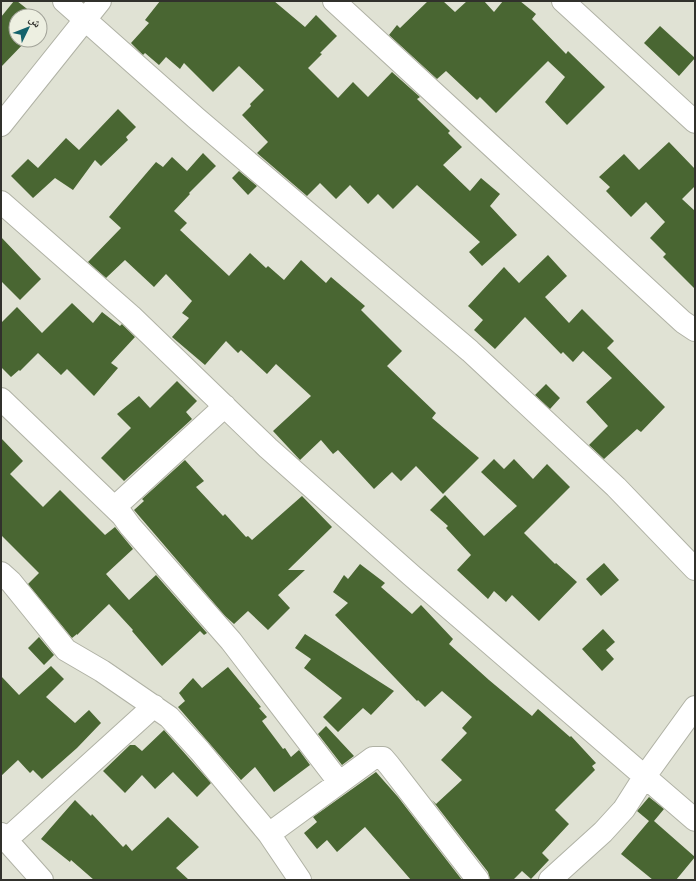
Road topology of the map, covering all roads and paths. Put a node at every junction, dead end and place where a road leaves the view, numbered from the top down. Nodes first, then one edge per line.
1 (64, 1) edge
2 (100, 1) edge
3 (334, 1) edge
4 (563, 1) edge
5 (85, 20) junction
6 (695, 122) edge
7 (1, 125) edge
8 (1, 202) edge
9 (695, 330) edge
10 (1, 399) edge
11 (225, 406) junction
12 (115, 507) junction
13 (695, 569) edge
14 (1, 572) edge
15 (154, 706) junction
16 (695, 708) edge
17 (644, 776) junction
18 (339, 782) junction
19 (695, 820) edge
20 (269, 834) junction
21 (4, 836) edge
22 (42, 880) edge
23 (300, 880) edge
24 (478, 880) edge
25 (550, 880) edge

1 - 5 street
2 - 5 street
3 - 9 street
4 - 6 street
5 - 7 street
5 - 13 street
8 - 11 street
10 - 12 street
11 - 12 street
11 - 17 street
12 - 18 street
14 - 15 street
15 - 20 street
15 - 21 street
16 - 17 street
17 - 19 street
17 - 25 street
18 - 20 street
18 - 24 street
20 - 23 street
21 - 22 street

